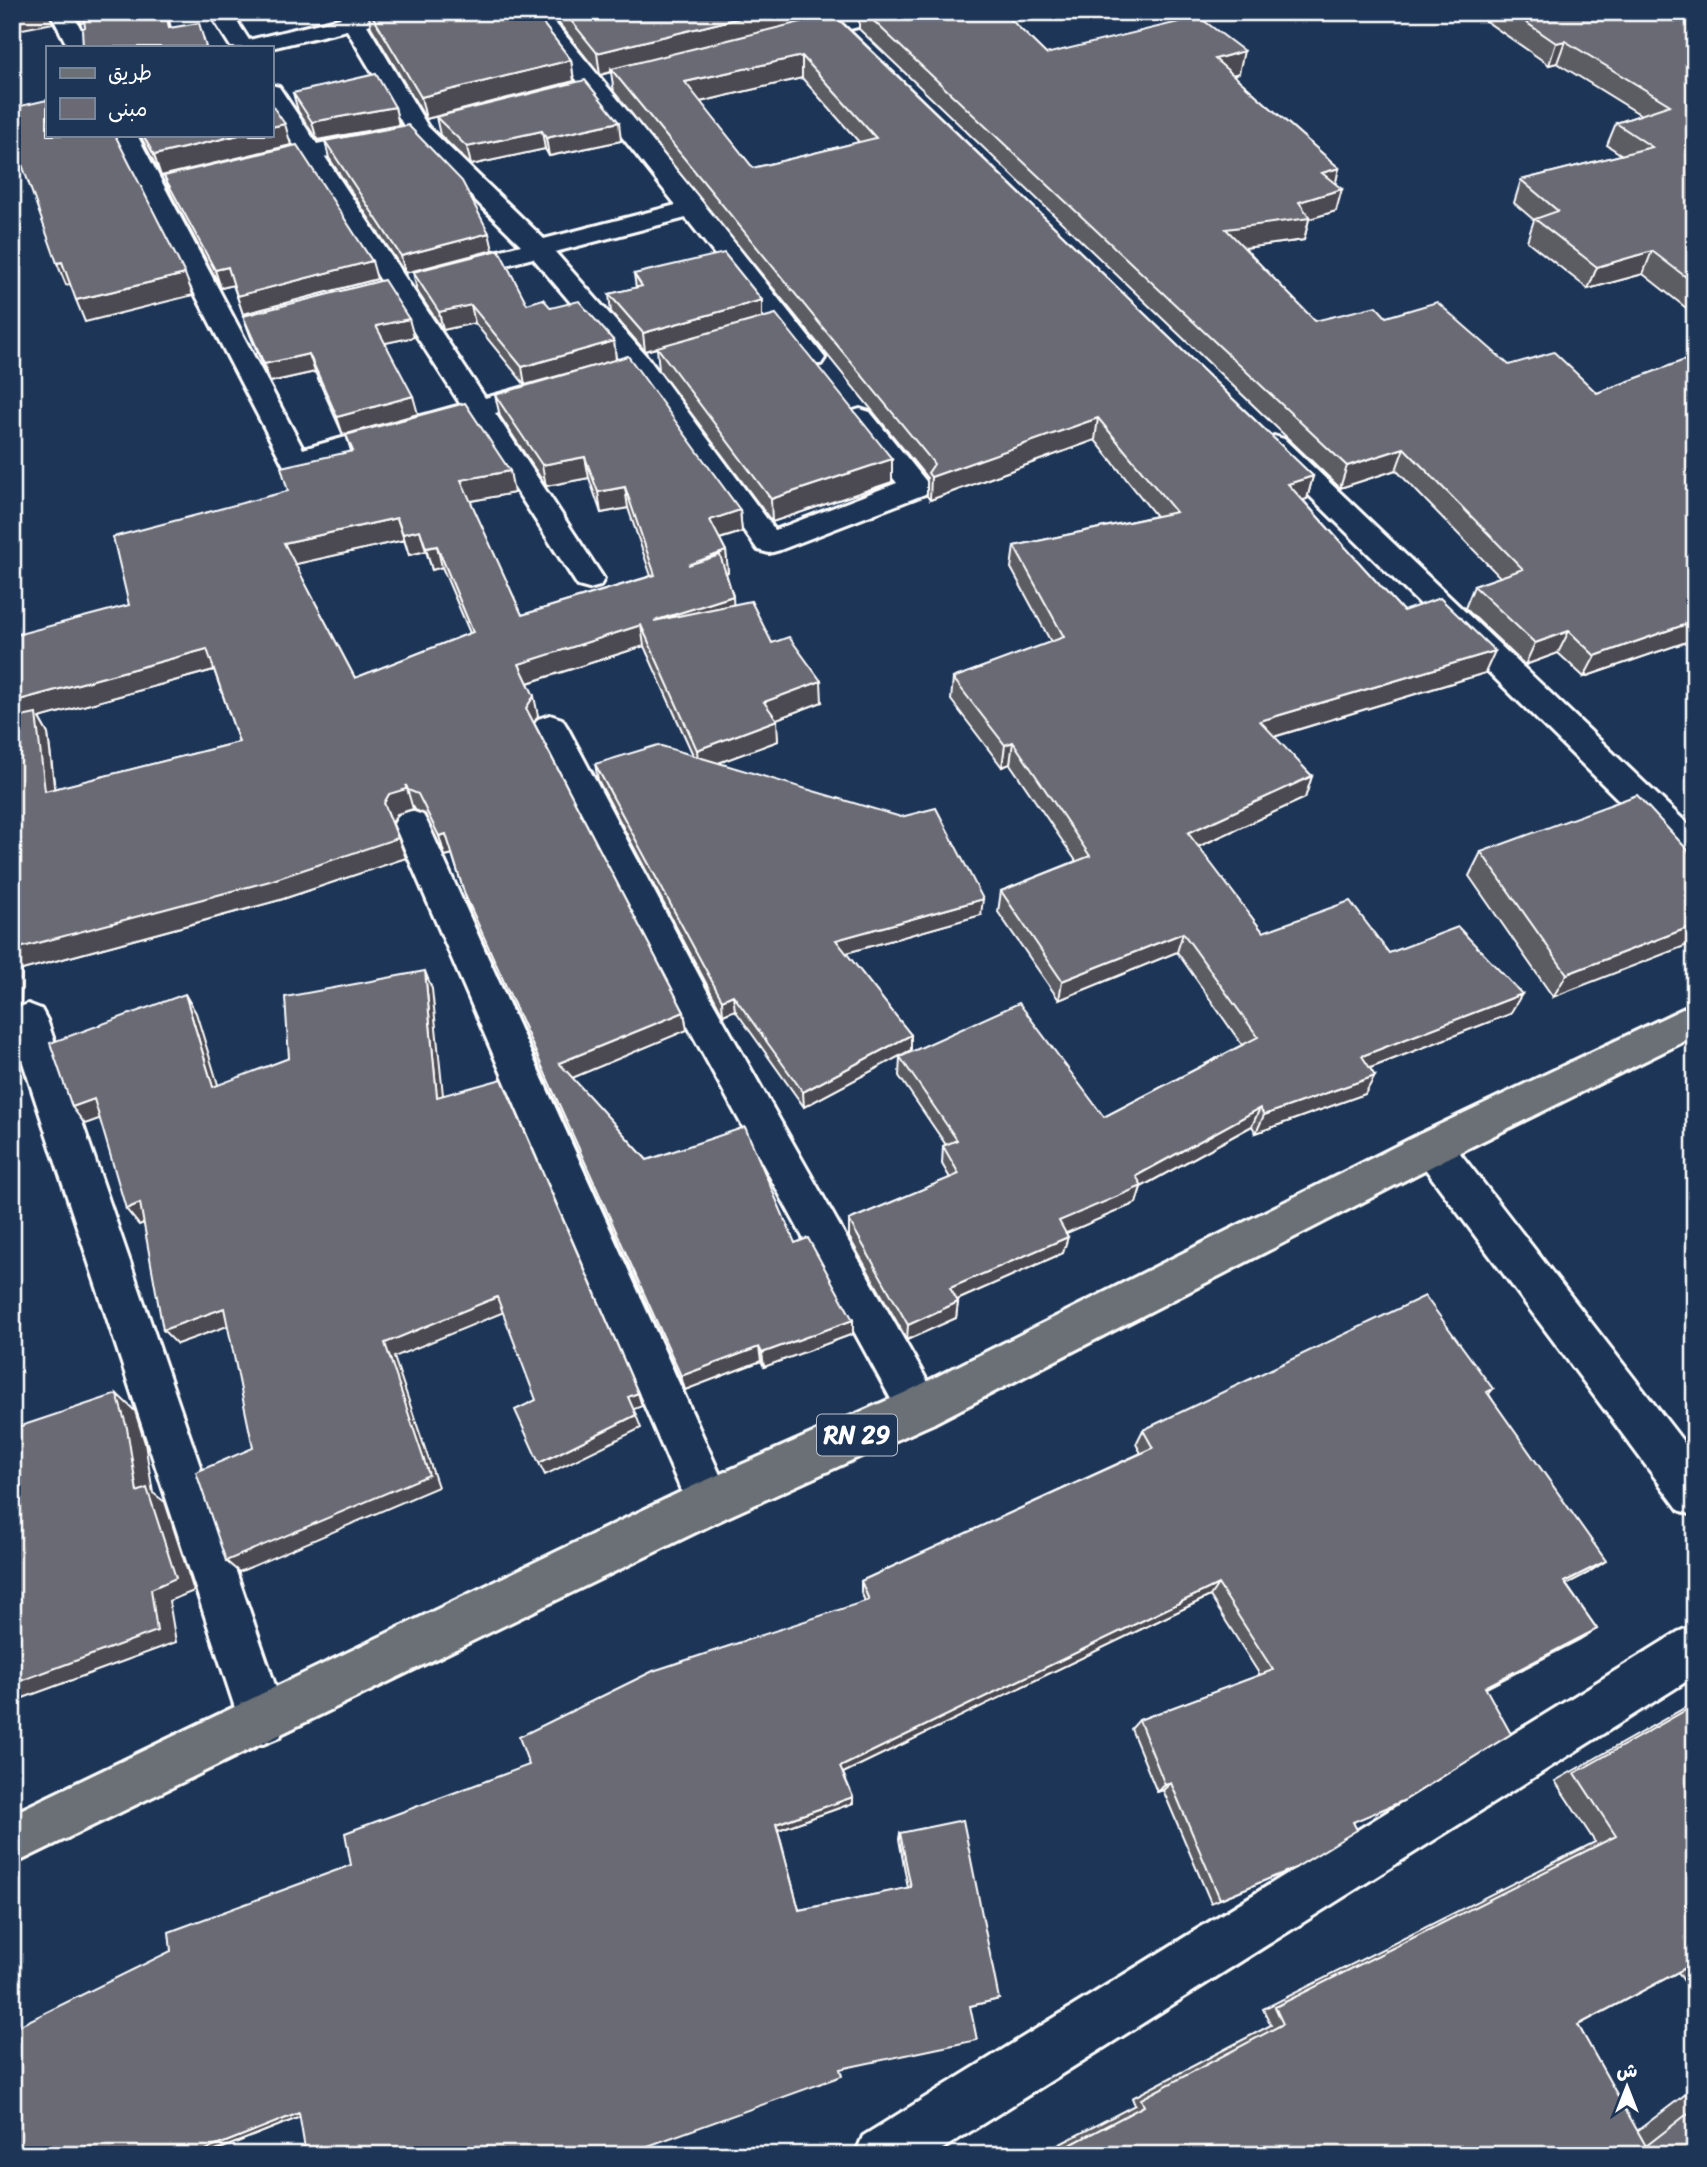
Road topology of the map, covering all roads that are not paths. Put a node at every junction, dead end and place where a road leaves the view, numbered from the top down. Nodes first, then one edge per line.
1 (61, 12) edge
2 (220, 12) edge
3 (394, 12) edge
4 (534, 12) edge
5 (890, 12) edge
6 (351, 17) edge
7 (774, 41) edge
8 (78, 46) edge
9 (244, 46) edge
10 (249, 46) edge
11 (619, 79) edge
12 (593, 86) junction
13 (566, 93) edge
14 (273, 95) edge
15 (445, 124) edge
16 (418, 131) junction
17 (126, 136) edge
18 (310, 151) junction
19 (232, 170) edge
20 (179, 182) edge
21 (153, 188) junction
22 (694, 208) junction
23 (539, 249) junction
24 (399, 285) junction
25 (373, 292) edge
26 (827, 378) edge
27 (572, 383) edge
28 (845, 400) edge
29 (479, 409) junction
30 (1255, 426) edge
31 (589, 579) dead end
32 (550, 727) dead end
33 (411, 824) edge
34 (1695, 853) edge
35 (1695, 1018) edge
36 (28, 1020) dead end
37 (1432, 1147) junction
38 (919, 1408) junction
39 (1695, 1494) edge
40 (709, 1502) junction
41 (1695, 1649) edge
42 (263, 1720) junction
43 (12, 1840) edge
44 (882, 2155) edge

1 - 8 street
2 - 9 street
3 - 6 street
4 - 12 street
5 - 7 street
6 - 10 street
6 - 16 street
11 - 12 street
12 - 13 street
12 - 22 street
14 - 18 street
15 - 16 street
16 - 18 street
16 - 23 street
17 - 21 street
18 - 19 street
18 - 24 street
20 - 21 street
21 - 29 street
22 - 23 street
22 - 26 street
23 - 24 street
23 - 28 street
24 - 25 street
24 - 29 street
27 - 29 street
29 - 31 street
30 - 34 street
32 - 38 street
33 - 40 street
35 - 37 main road, RN 29
36 - 42 street
37 - 38 main road, RN 29
37 - 39 street
38 - 40 main road, RN 29
40 - 42 main road, RN 29
41 - 44 street
42 - 43 main road, RN 29

